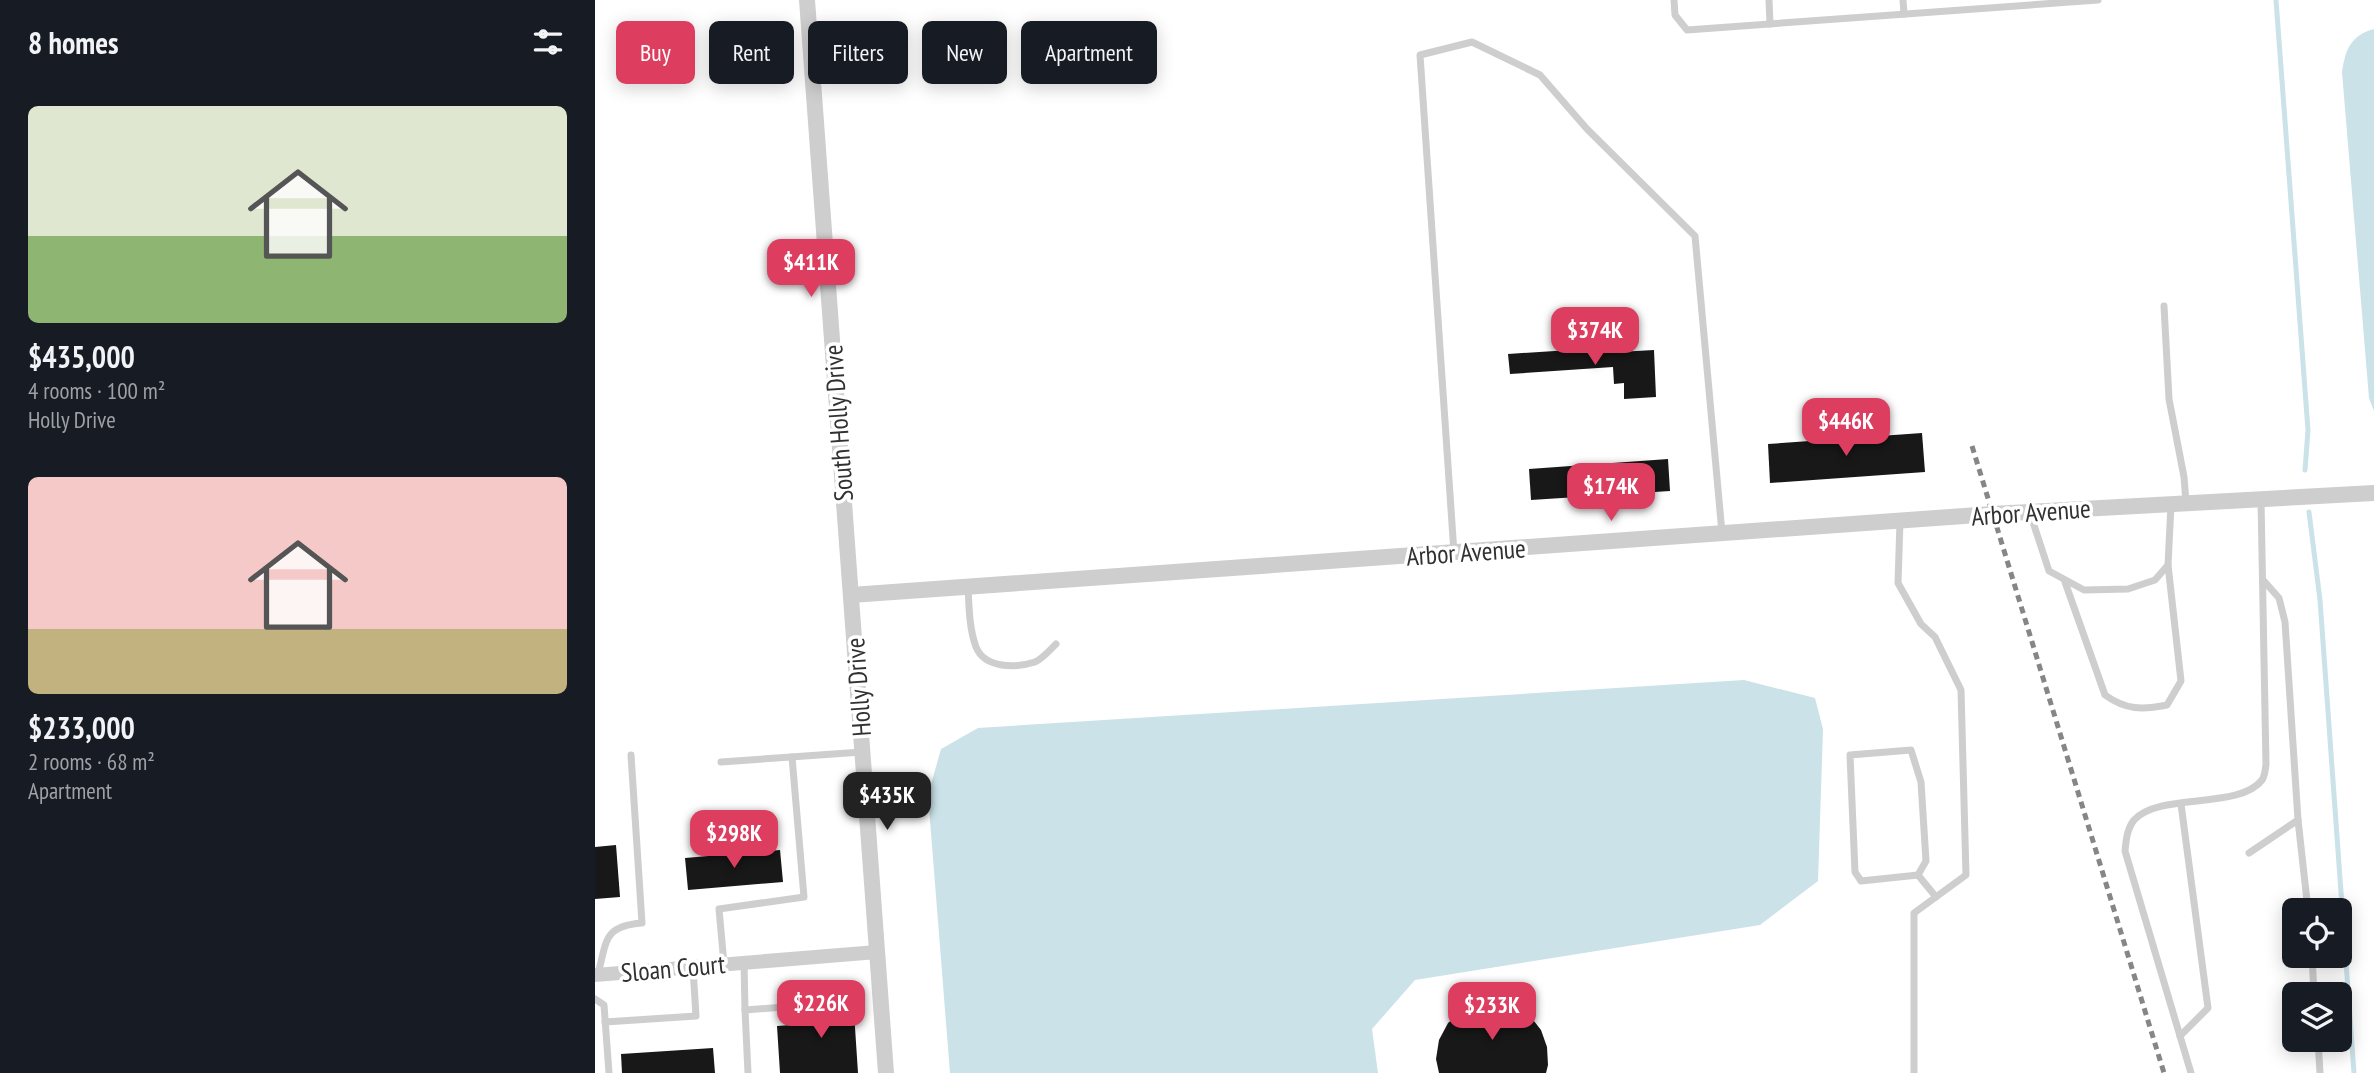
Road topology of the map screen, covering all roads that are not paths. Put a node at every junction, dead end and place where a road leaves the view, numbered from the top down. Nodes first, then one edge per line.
1 (807, 0) edge
2 (1674, 0) edge
3 (1769, 0) edge
4 (1903, 0) edge
5 (2098, 0) edge
6 (2042, 2) edge
7 (1904, 14) junction
8 (1770, 24) junction
9 (2164, 306) dead end
10 (2374, 493) edge
11 (2261, 498) junction
12 (2178, 503) junction
13 (2030, 512) junction
14 (1900, 521) junction
15 (1722, 534) junction
16 (1454, 553) junction
17 (2168, 565) junction
18 (2263, 580) junction
19 (2065, 582) junction
20 (968, 586) junction
21 (851, 595) junction
22 (1056, 645) dead end
23 (862, 752) junction
24 (631, 755) dead end
25 (792, 757) junction
26 (721, 762) dead end
27 (2181, 804) junction
28 (2298, 820) junction
29 (2249, 853) dead end
30 (1919, 875) junction
31 (1936, 897) junction
32 (2307, 898) edge
33 (877, 952) junction
34 (744, 961) junction
35 (724, 964) junction
36 (693, 967) junction
37 (596, 975) edge
38 (595, 999) edge
39 (797, 1006) dead end
40 (745, 1010) junction
41 (605, 1022) junction
42 (2180, 1036) junction
43 (2319, 1052) edge
44 (609, 1073) edge
45 (748, 1073) edge
46 (886, 1073) edge
47 (1914, 1073) edge
48 (2191, 1073) edge
49 (2320, 1073) edge

1 - 21 street, South Holly Drive
2 - 8 lane
3 - 8 lane
4 - 7 lane
5 - 6 lane
6 - 7 lane
7 - 8 lane
9 - 12 lane
10 - 11 street, Arbor Avenue
11 - 12 street, Arbor Avenue
11 - 18 lane
12 - 13 street, Arbor Avenue
12 - 17 lane
13 - 14 street, Arbor Avenue
13 - 19 lane
14 - 15 street, Arbor Avenue
14 - 31 lane
15 - 16 street, Arbor Avenue
15 - 16 lane
16 - 20 street, Arbor Avenue
17 - 19 lane
17 - 19 lane
18 - 27 lane
18 - 28 lane
20 - 21 street, Arbor Avenue
20 - 22 lane
21 - 23 street, Holly Drive
23 - 25 lane
23 - 33 street, Holly Drive
24 - 37 lane
25 - 26 lane
25 - 35 lane
27 - 42 lane
27 - 42 lane
28 - 29 lane
28 - 32 lane
30 - 30 lane
30 - 31 lane
31 - 47 lane
33 - 34 street, Sloan Court
33 - 46 street, Holly Drive
34 - 35 street, Sloan Court
34 - 40 lane
35 - 36 street, Sloan Court
36 - 37 street, Sloan Court
36 - 41 lane
38 - 41 lane
39 - 40 lane
40 - 45 lane
41 - 44 lane
42 - 48 lane
43 - 49 lane

